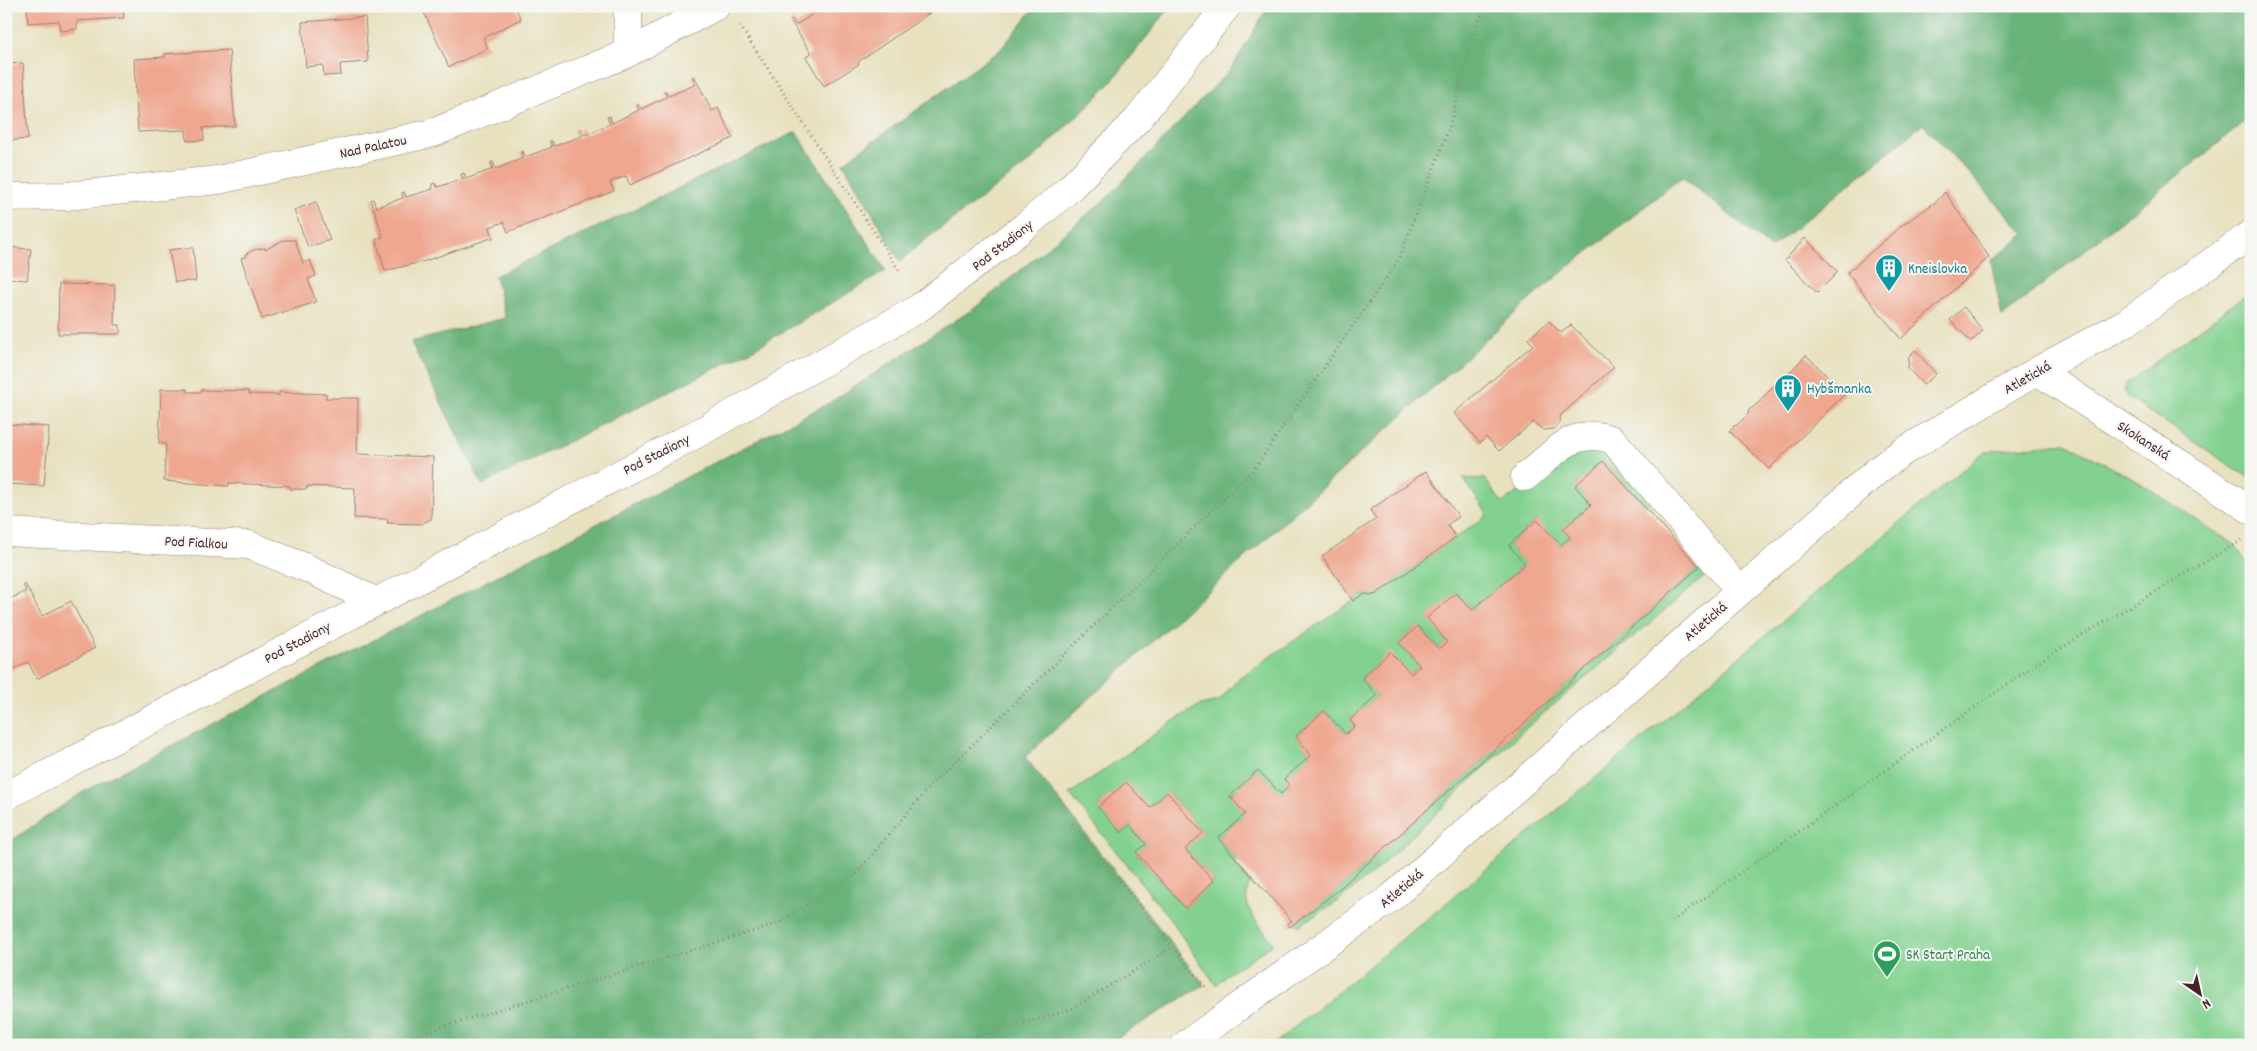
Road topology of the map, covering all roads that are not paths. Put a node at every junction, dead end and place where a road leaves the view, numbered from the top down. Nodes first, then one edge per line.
1 (628, 6) edge
2 (716, 6) edge
3 (1227, 6) edge
4 (628, 53) junction
5 (6, 197) edge
6 (2251, 234) edge
7 (2037, 370) junction
8 (1525, 477) dead end
9 (2251, 510) edge
10 (6, 532) edge
11 (1739, 590) junction
12 (375, 601) junction
13 (6, 796) edge
14 (1185, 1045) edge

1 - 4 street
2 - 4 street, Nad Palatou
3 - 12 street, Pod Stadiony
4 - 5 street, Nad Palatou
6 - 7 street, Atletická
7 - 9 street, Skokanská
7 - 11 street, Atletická
8 - 11 street
10 - 12 street, Pod Fialkou
11 - 14 street, Atletická
12 - 13 street, Pod Stadiony

